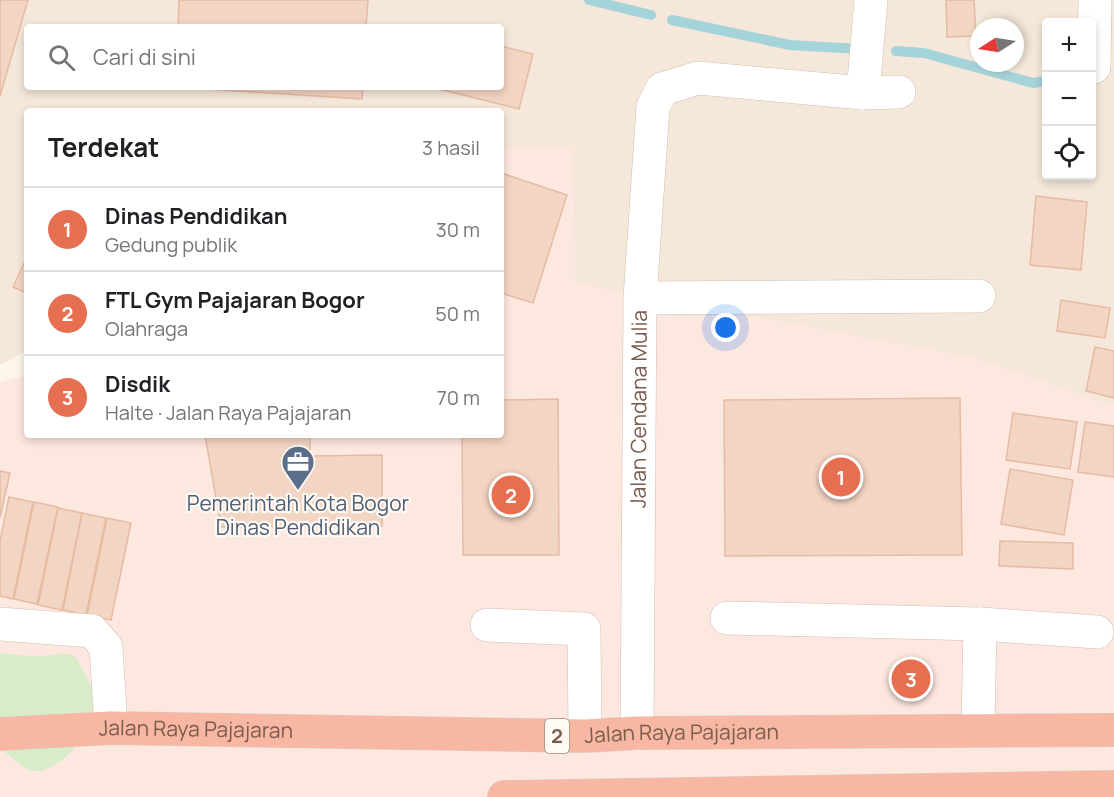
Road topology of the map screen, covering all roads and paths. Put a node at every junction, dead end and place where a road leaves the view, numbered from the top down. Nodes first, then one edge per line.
1 (871, 0) edge
2 (1095, 0) edge
3 (1095, 18) edge
4 (899, 92) dead end
5 (863, 93) junction
6 (979, 296) dead end
7 (640, 298) junction
8 (726, 618) dead end
9 (0, 624) edge
10 (980, 624) junction
11 (487, 625) dead end
12 (1097, 632) dead end
13 (111, 728) junction
14 (978, 730) junction
15 (1114, 730) edge
16 (637, 733) junction
17 (0, 734) edge
18 (585, 736) junction
19 (1114, 787) edge
20 (516, 797) edge

1 - 5 street
2 - 3 street
4 - 5 street
5 - 7 street, Jalan Cendana Mulia
6 - 7 street
7 - 16 street, Jalan Cendana Mulia
8 - 10 street
9 - 13 street
10 - 12 street
10 - 14 street
11 - 18 street
13 - 17 highway, Jalan Raya Pajajaran / 2
13 - 18 highway, Jalan Raya Pajajaran / 2
14 - 15 highway, Jalan Raya Pajajaran / 2
14 - 16 highway, Jalan Raya Pajajaran / 2
16 - 18 highway, Jalan Raya Pajajaran / 2
19 - 20 highway

